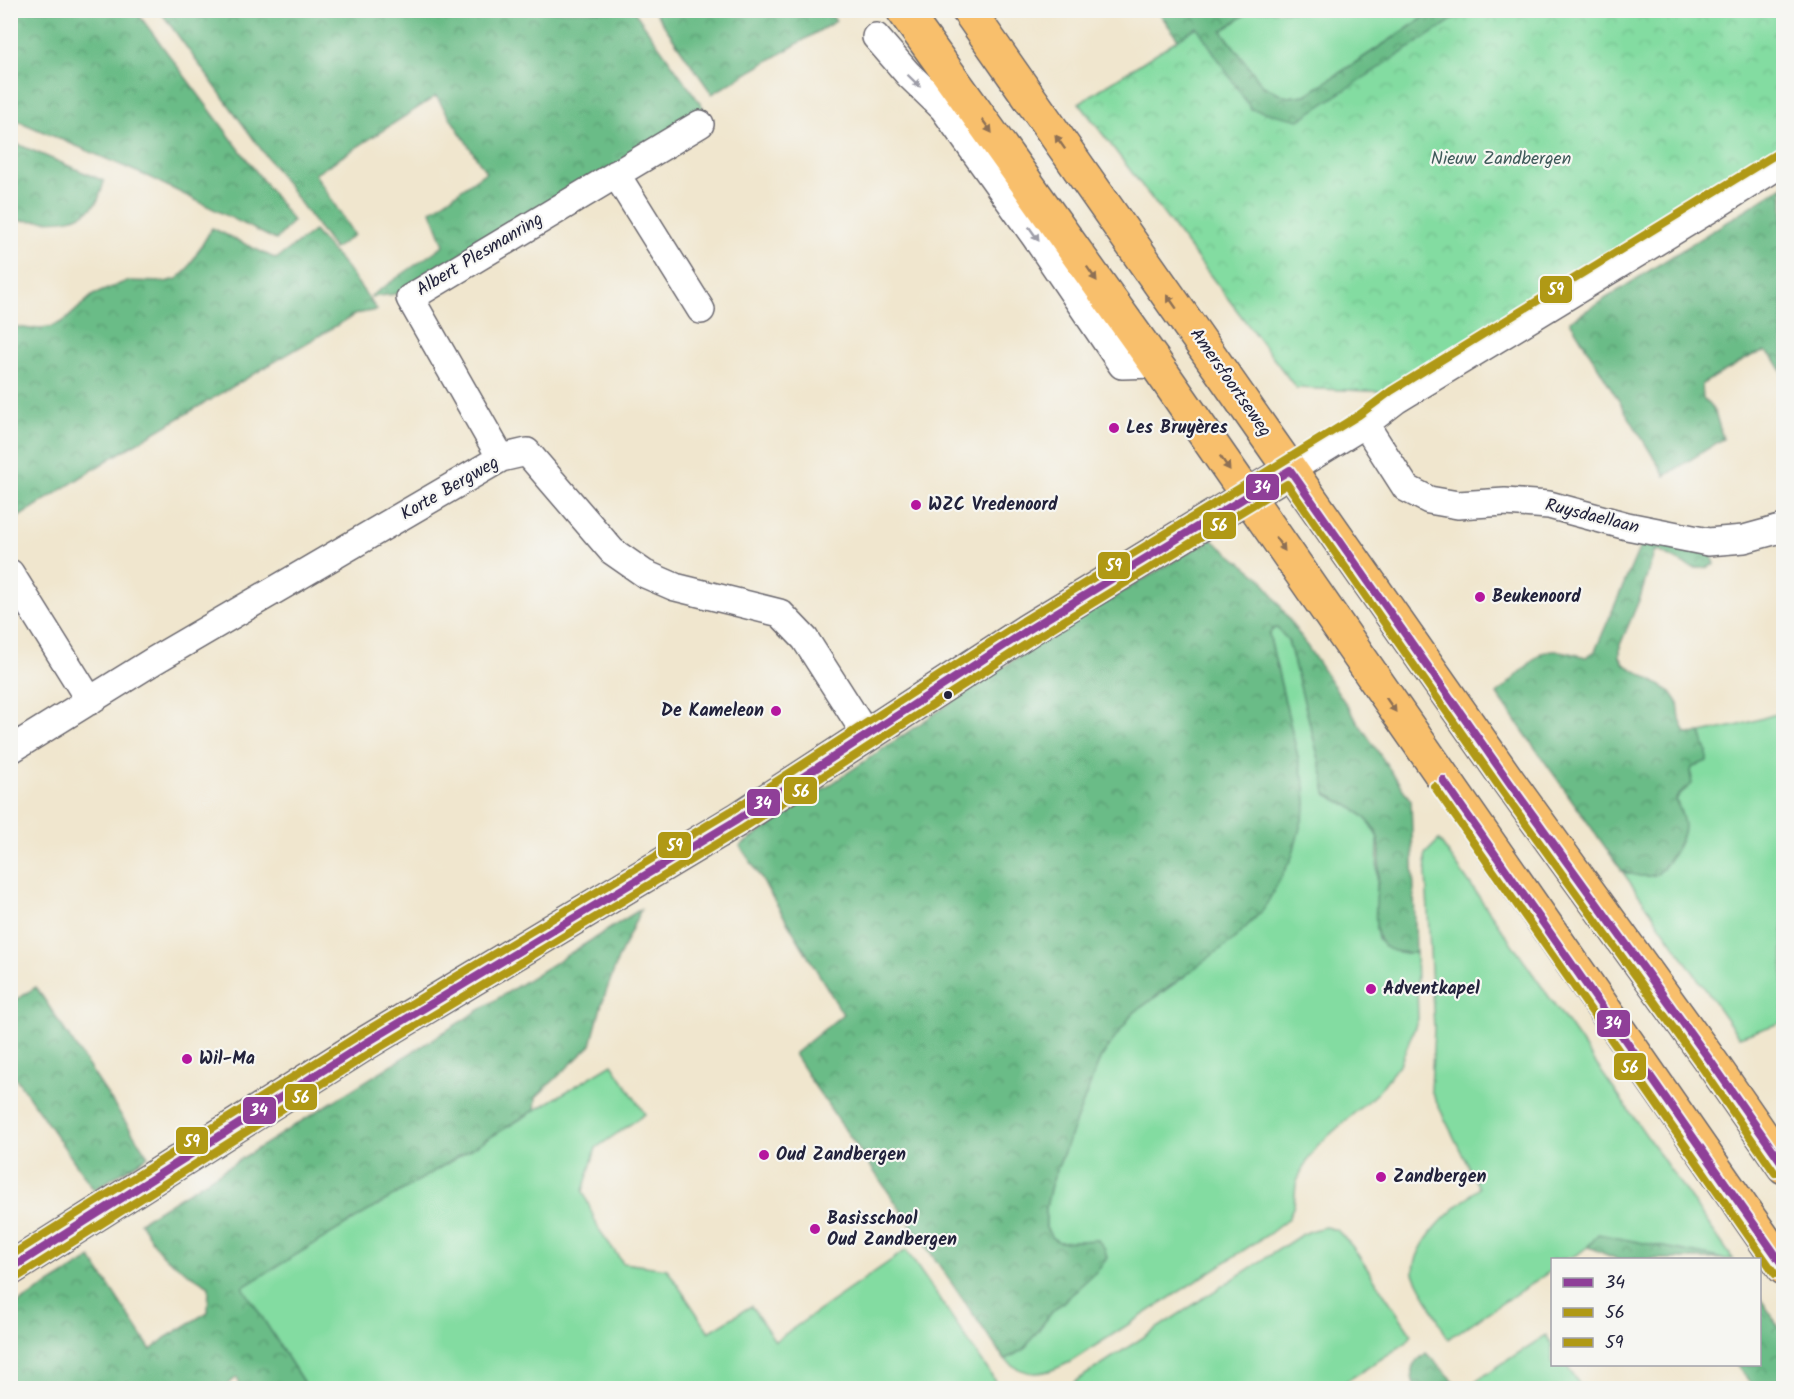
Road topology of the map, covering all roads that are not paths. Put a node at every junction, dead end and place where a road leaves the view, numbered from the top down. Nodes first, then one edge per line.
1 (903, 10) edge
2 (968, 10) edge
3 (876, 37) dead end
4 (700, 124) dead end
5 (1784, 162) edge
6 (616, 174) junction
7 (701, 310) dead end
8 (1156, 364) junction
9 (1365, 424) junction
10 (501, 458) junction
11 (1290, 470) junction
12 (1247, 496) junction
13 (1784, 528) edge
14 (10, 573) edge
15 (90, 701) junction
16 (867, 736) junction
17 (10, 750) edge
18 (1784, 1167) edge
19 (1784, 1268) edge
20 (10, 1269) edge

1 -> 8 main road
11 -> 2 main road, Amersfoortseweg
3 -> 8 street
4 - 6 street, Albert Plesmanring
5 - 9 street
6 - 7 street
6 - 10 street, Albert Plesmanring
8 -> 12 main road
9 - 11 street
9 - 13 street, Ruysdaellaan
10 - 15 street, Korte Bergweg
10 - 16 street, Korte Bergweg
11 - 12 street
11 - 18 main road, Amersfoortseweg
12 - 16 street
12 -> 19 main road
14 - 15 street
15 - 17 street, Korte Bergweg
16 - 20 street

